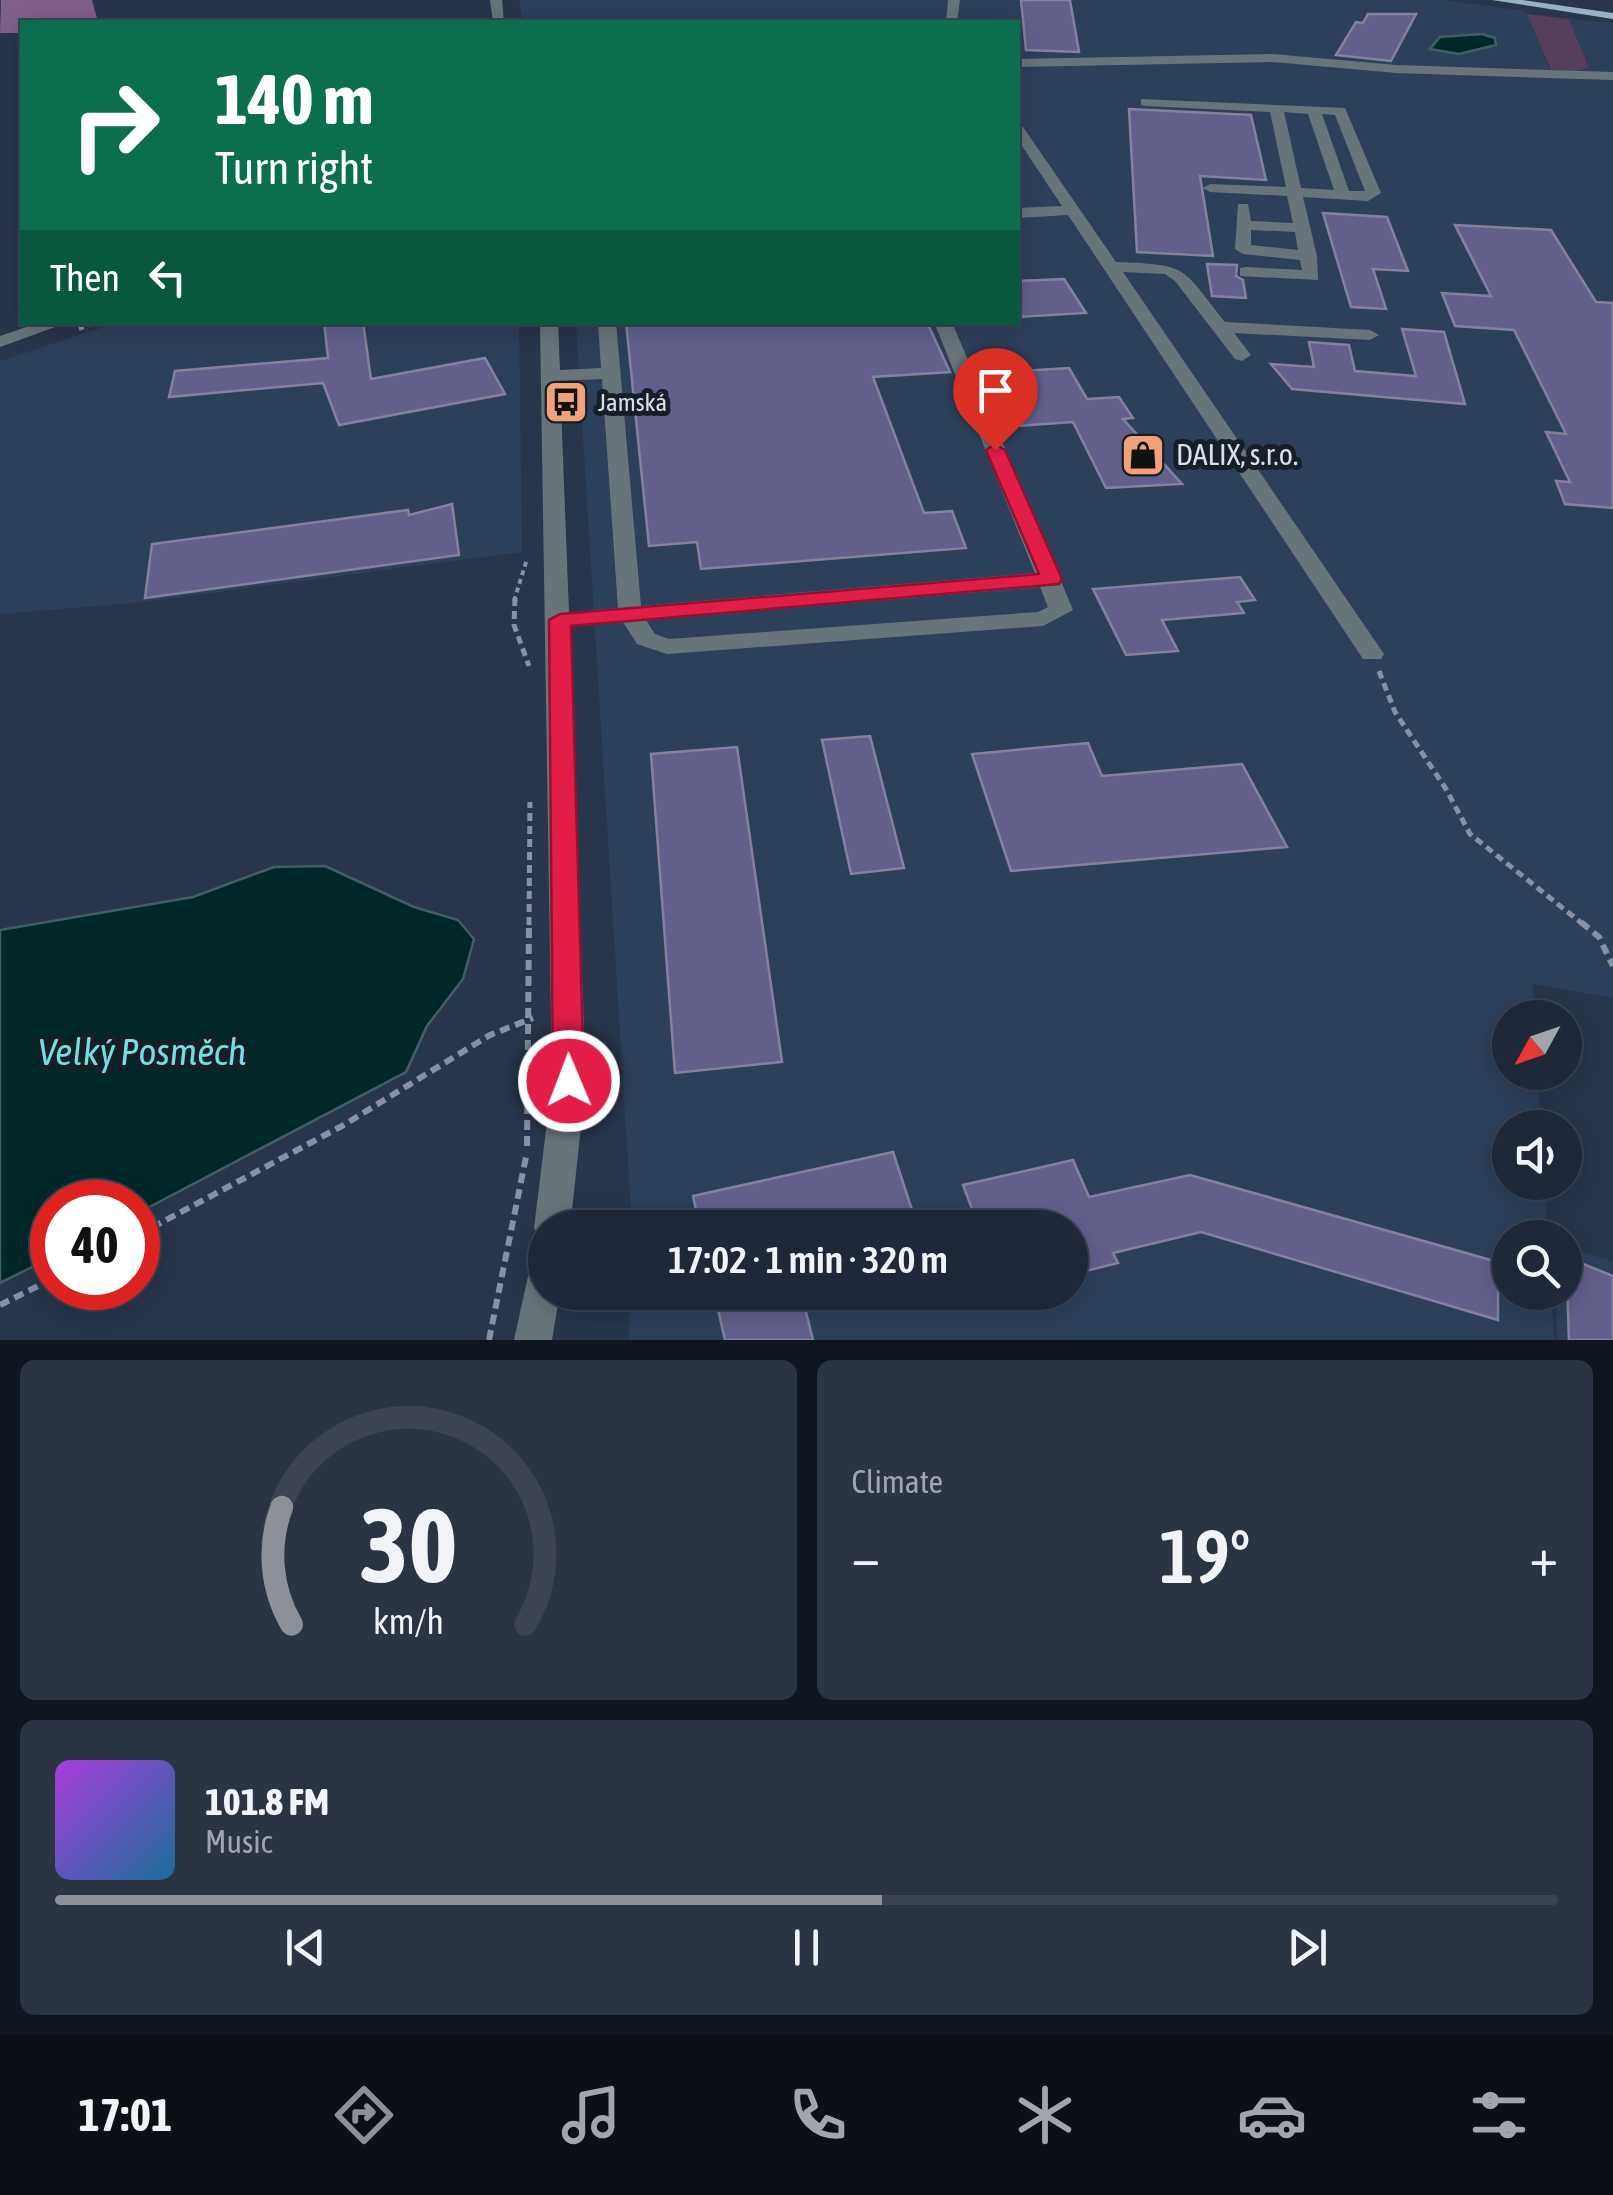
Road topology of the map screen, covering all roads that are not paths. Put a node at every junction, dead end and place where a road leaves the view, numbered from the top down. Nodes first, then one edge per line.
1 (1498, 0) edge
2 (1613, 16) edge
3 (1020, 63) edge
4 (1613, 76) edge
5 (1146, 102) dead end
6 (1276, 108) junction
7 (1314, 110) junction
8 (1020, 133) edge
9 (1309, 155) junction
10 (1357, 157) junction
11 (1210, 188) dead end
12 (1294, 192) junction
13 (1343, 195) junction
14 (1243, 207) dead end
15 (1072, 210) junction
16 (1020, 213) edge
17 (1246, 226) junction
18 (1302, 228) junction
19 (1309, 256) junction
20 (1110, 267) junction
21 (1246, 272) dead end
22 (51, 325) edge
23 (549, 325) edge
24 (607, 325) edge
25 (944, 325) edge
26 (1220, 327) junction
27 (1370, 335) dead end
28 (0, 342) edge
29 (1242, 354) dead end
30 (612, 373) junction
31 (551, 376) junction
32 (1051, 579) junction
33 (630, 614) junction
34 (560, 620) junction
35 (1372, 654) road end
36 (554, 1210) edge
37 (538, 1310) edge
38 (533, 1340) edge

1 - 2 main road
3 - 4 street
5 - 6 street
6 - 7 street
6 - 9 street
7 - 9 street
7 - 10 street
8 - 15 street
9 - 10 street
9 - 12 street
9 - 13 street
10 - 13 street
11 - 12 street
12 - 13 street
12 - 18 street
14 - 17 street
15 - 16 street
15 - 20 street
17 - 18 street
17 - 19 street
18 - 19 street
19 - 21 street
20 - 26 street
20 - 35 street
22 - 28 street
23 - 31 street
24 - 30 street
25 - 32 street
26 - 27 street
26 - 29 street
30 - 31 street
30 - 33 street
31 - 34 street
32 - 33 street
32 - 33 street
33 - 34 street
34 - 36 street
37 - 38 street

